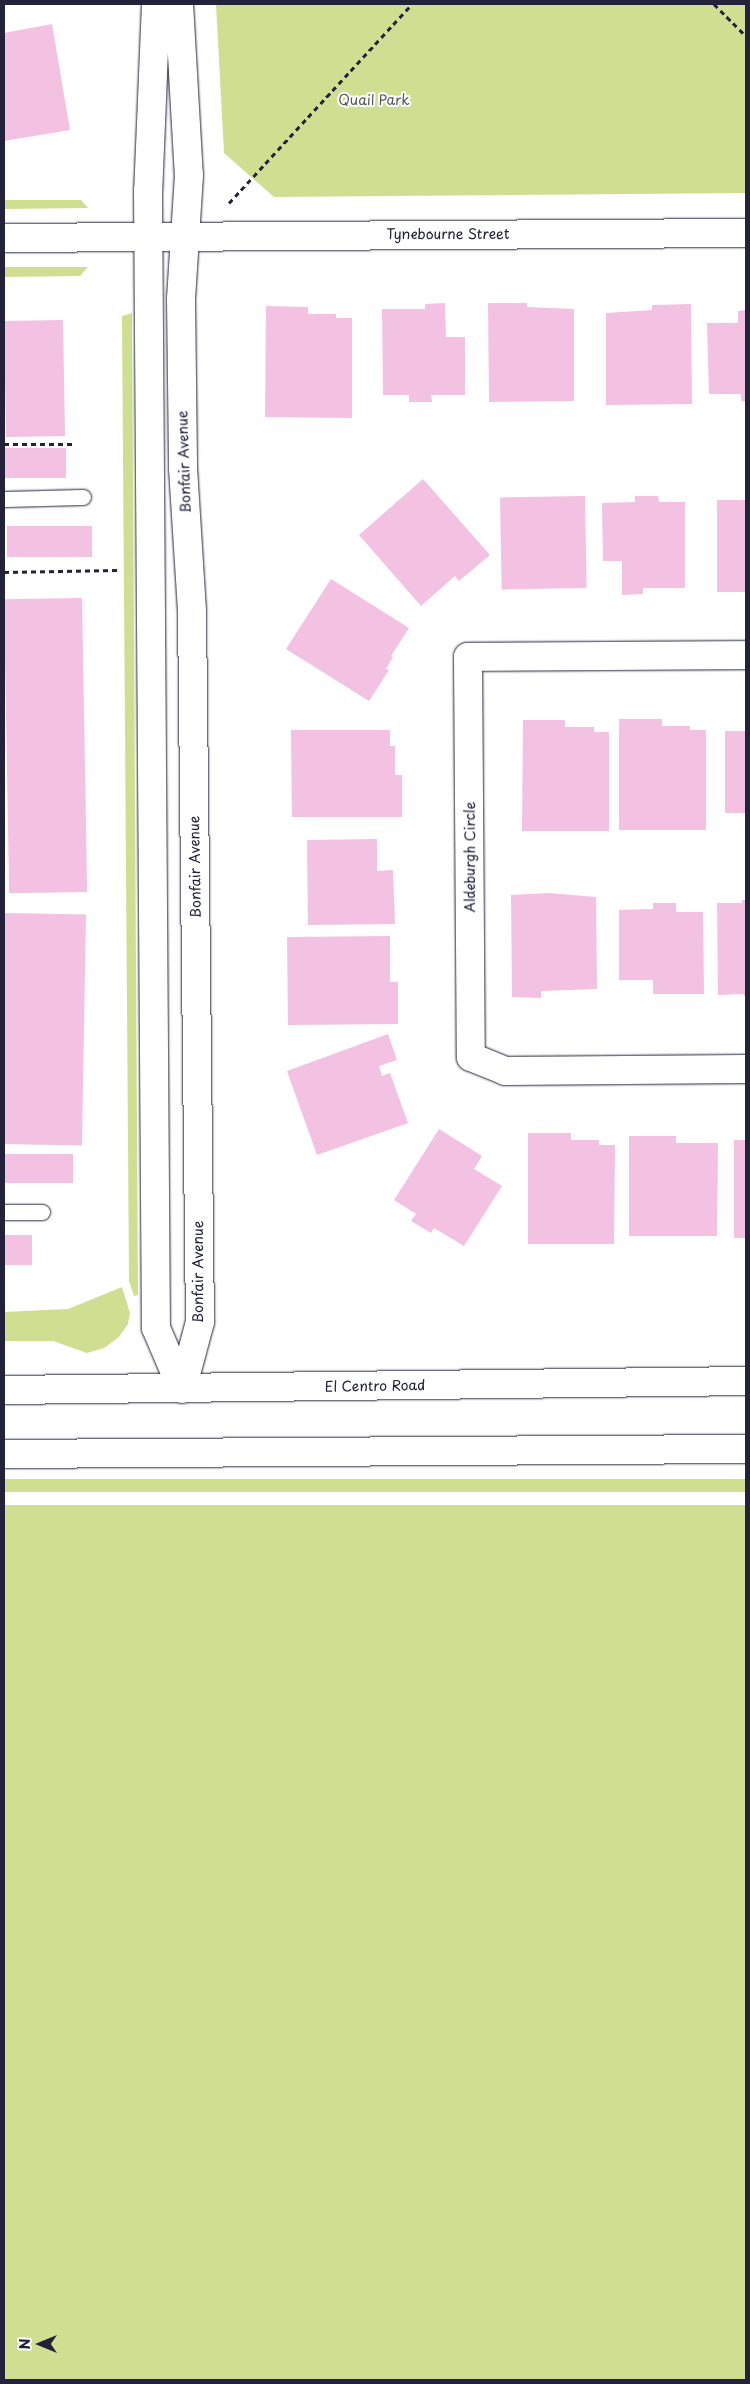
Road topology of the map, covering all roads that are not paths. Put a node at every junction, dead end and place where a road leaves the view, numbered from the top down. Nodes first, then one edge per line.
1 (156, 4) edge
2 (178, 4) edge
3 (746, 233) edge
4 (185, 237) junction
5 (4, 238) edge
6 (149, 239) junction
7 (83, 497) dead end
8 (4, 500) edge
9 (746, 655) edge
10 (746, 1069) edge
11 (4, 1212) edge
12 (42, 1212) dead end
13 (746, 1381) edge
14 (182, 1389) junction
15 (4, 1390) edge
16 (746, 1449) edge
17 (4, 1454) edge

1 - 6 street
2 - 4 street, Bonfair Avenue
3 - 4 street, Tynebourne Street
4 - 6 street, Tynebourne Street
4 - 14 street, Bonfair Avenue
5 - 6 street, Tynebourne Street
6 - 14 street
7 - 8 lane
9 - 10 street, Aldeburgh Circle
11 - 12 lane
13 - 14 street, El Centro Road
14 - 15 street, El Centro Road
16 - 17 street

